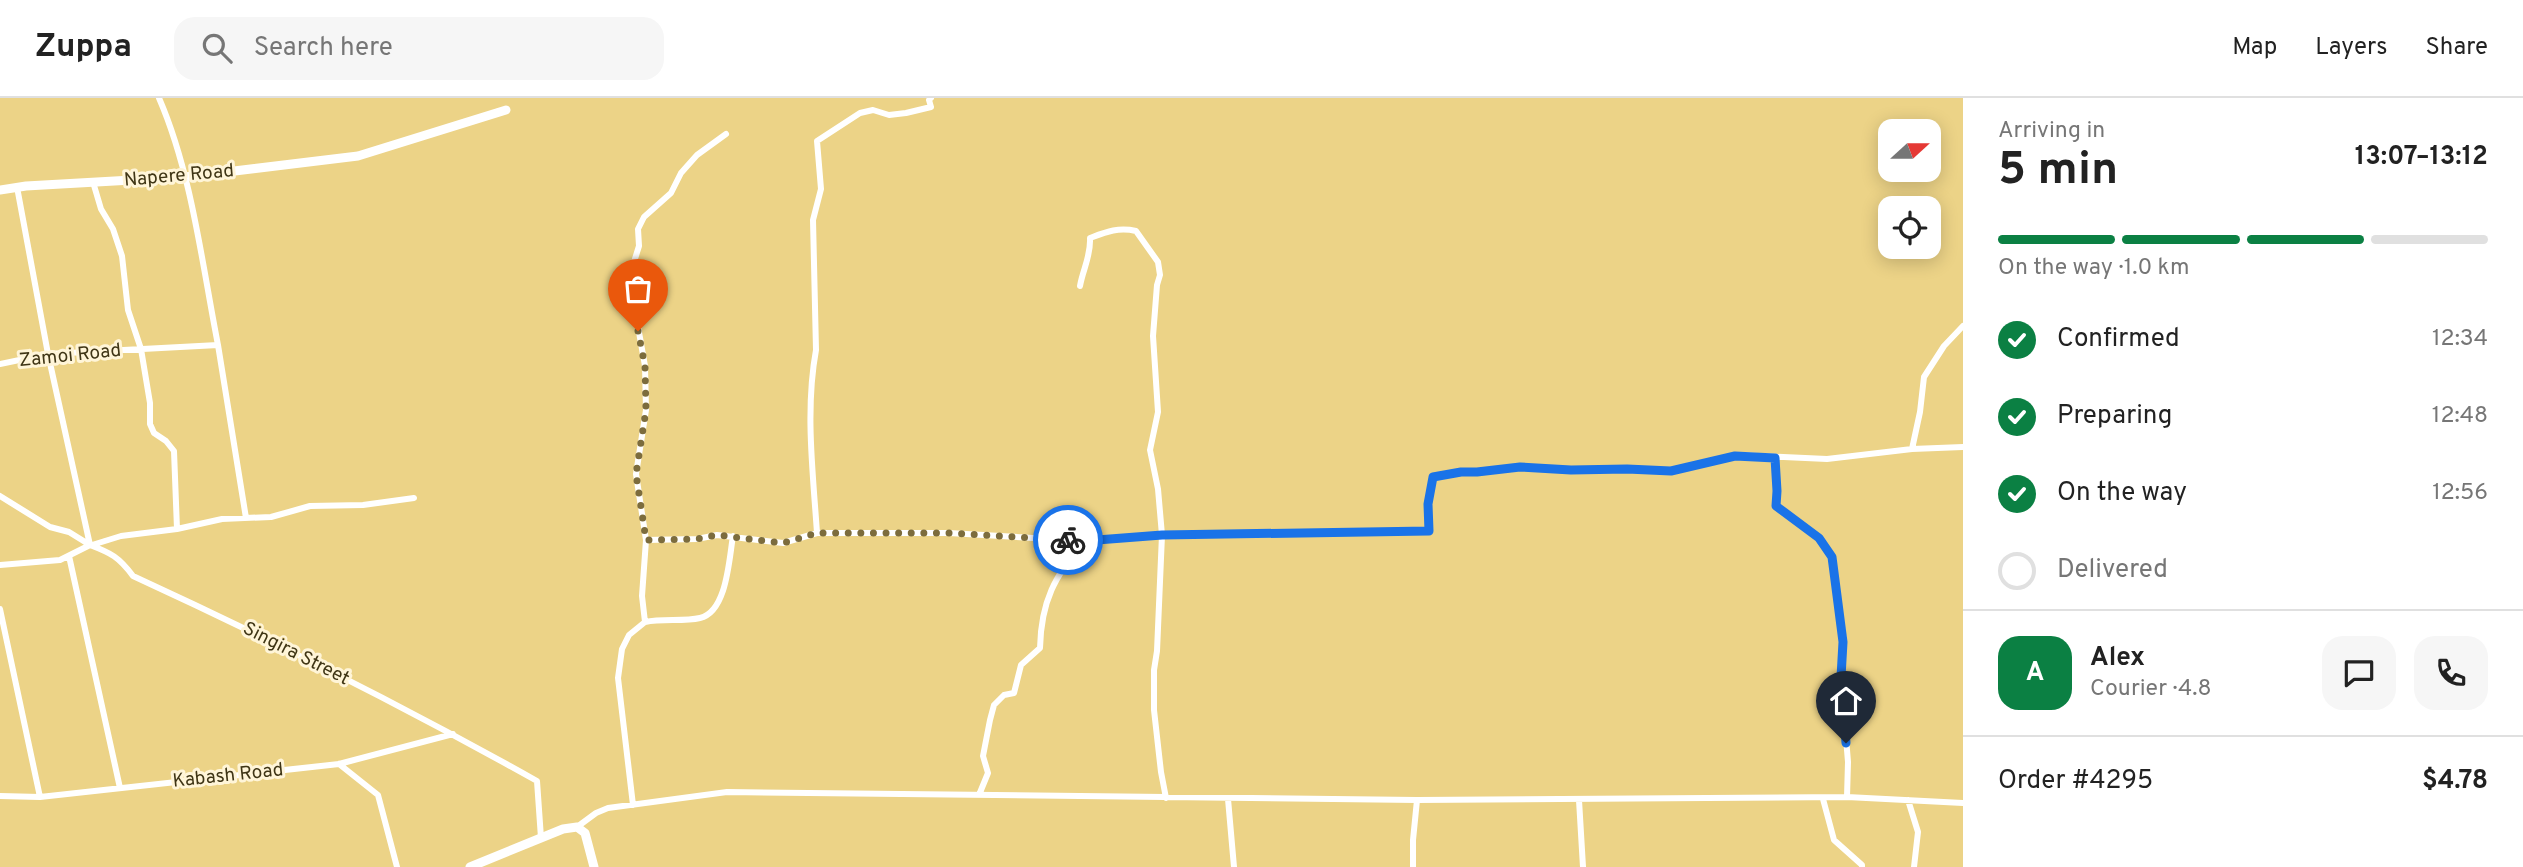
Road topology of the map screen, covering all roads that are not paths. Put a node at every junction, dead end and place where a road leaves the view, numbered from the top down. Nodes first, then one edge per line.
1 (159, 98) edge
2 (931, 98) edge
3 (506, 110) dead end
4 (726, 134) dead end
5 (185, 177) junction
6 (93, 182) junction
7 (17, 187) junction
8 (0, 190) edge
9 (1080, 286) dead end
10 (1963, 326) edge
11 (218, 345) junction
12 (141, 349) junction
13 (48, 355) junction
14 (0, 364) edge
15 (1963, 447) edge
16 (1912, 449) junction
17 (1775, 458) junction
18 (0, 496) edge
19 (414, 498) dead end
20 (246, 518) junction
21 (177, 529) junction
22 (817, 533) junction
23 (1162, 535) junction
24 (733, 536) junction
25 (646, 540) junction
26 (1084, 541) junction
27 (90, 545) junction
28 (69, 556) junction
29 (0, 565) edge
30 (0, 609) edge
31 (645, 622) junction
32 (453, 734) junction
33 (339, 764) junction
34 (120, 788) junction
35 (979, 795) junction
36 (0, 796) edge
37 (40, 797) junction
38 (1847, 797) junction
39 (1166, 798) junction
40 (1228, 799) junction
41 (1824, 799) junction
42 (1417, 800) junction
43 (1579, 800) junction
44 (1908, 800) junction
45 (1963, 803) edge
46 (633, 805) junction
47 (577, 827) junction
48 (541, 838) junction
49 (397, 867) edge
50 (470, 867) edge
51 (594, 867) edge
52 (1234, 867) edge
53 (1412, 867) edge
54 (1583, 867) edge
55 (1861, 867) edge
56 (1914, 867) edge

1 - 5 street
2 - 22 street
3 - 5 street, Napere Road
4 - 25 street
5 - 6 street, Napere Road
5 - 11 street
6 - 7 street, Napere Road
6 - 12 street
7 - 8 street, Napere Road
7 - 13 street
9 - 23 street
10 - 16 street
11 - 12 street, Zamoi Road
11 - 20 street
12 - 13 street, Zamoi Road
12 - 21 street
13 - 14 street, Zamoi Road
13 - 27 street
15 - 16 street
16 - 17 street
17 - 23 street
17 - 38 street
18 - 27 street, Singira Street
19 - 20 street
20 - 21 street
21 - 27 street
22 - 24 street
22 - 26 street
23 - 26 street
23 - 39 street
24 - 25 street
24 - 31 street
25 - 31 street
26 - 35 street
27 - 28 street
27 - 32 street, Singira Street
28 - 29 street
28 - 34 street
30 - 37 street
31 - 46 street
32 - 33 street, Kabash Road
32 - 48 street, Singira Street
33 - 34 street, Kabash Road
33 - 49 street
34 - 37 street, Kabash Road
35 - 39 street
35 - 46 street
36 - 37 street, Kabash Road
38 - 41 street
38 - 44 street
39 - 40 street
40 - 42 street
40 - 52 street
41 - 43 street
41 - 55 street
42 - 43 street
42 - 53 street
43 - 54 street
44 - 45 street
44 - 56 street
46 - 47 street
47 - 48 street
47 - 51 street
48 - 50 street

